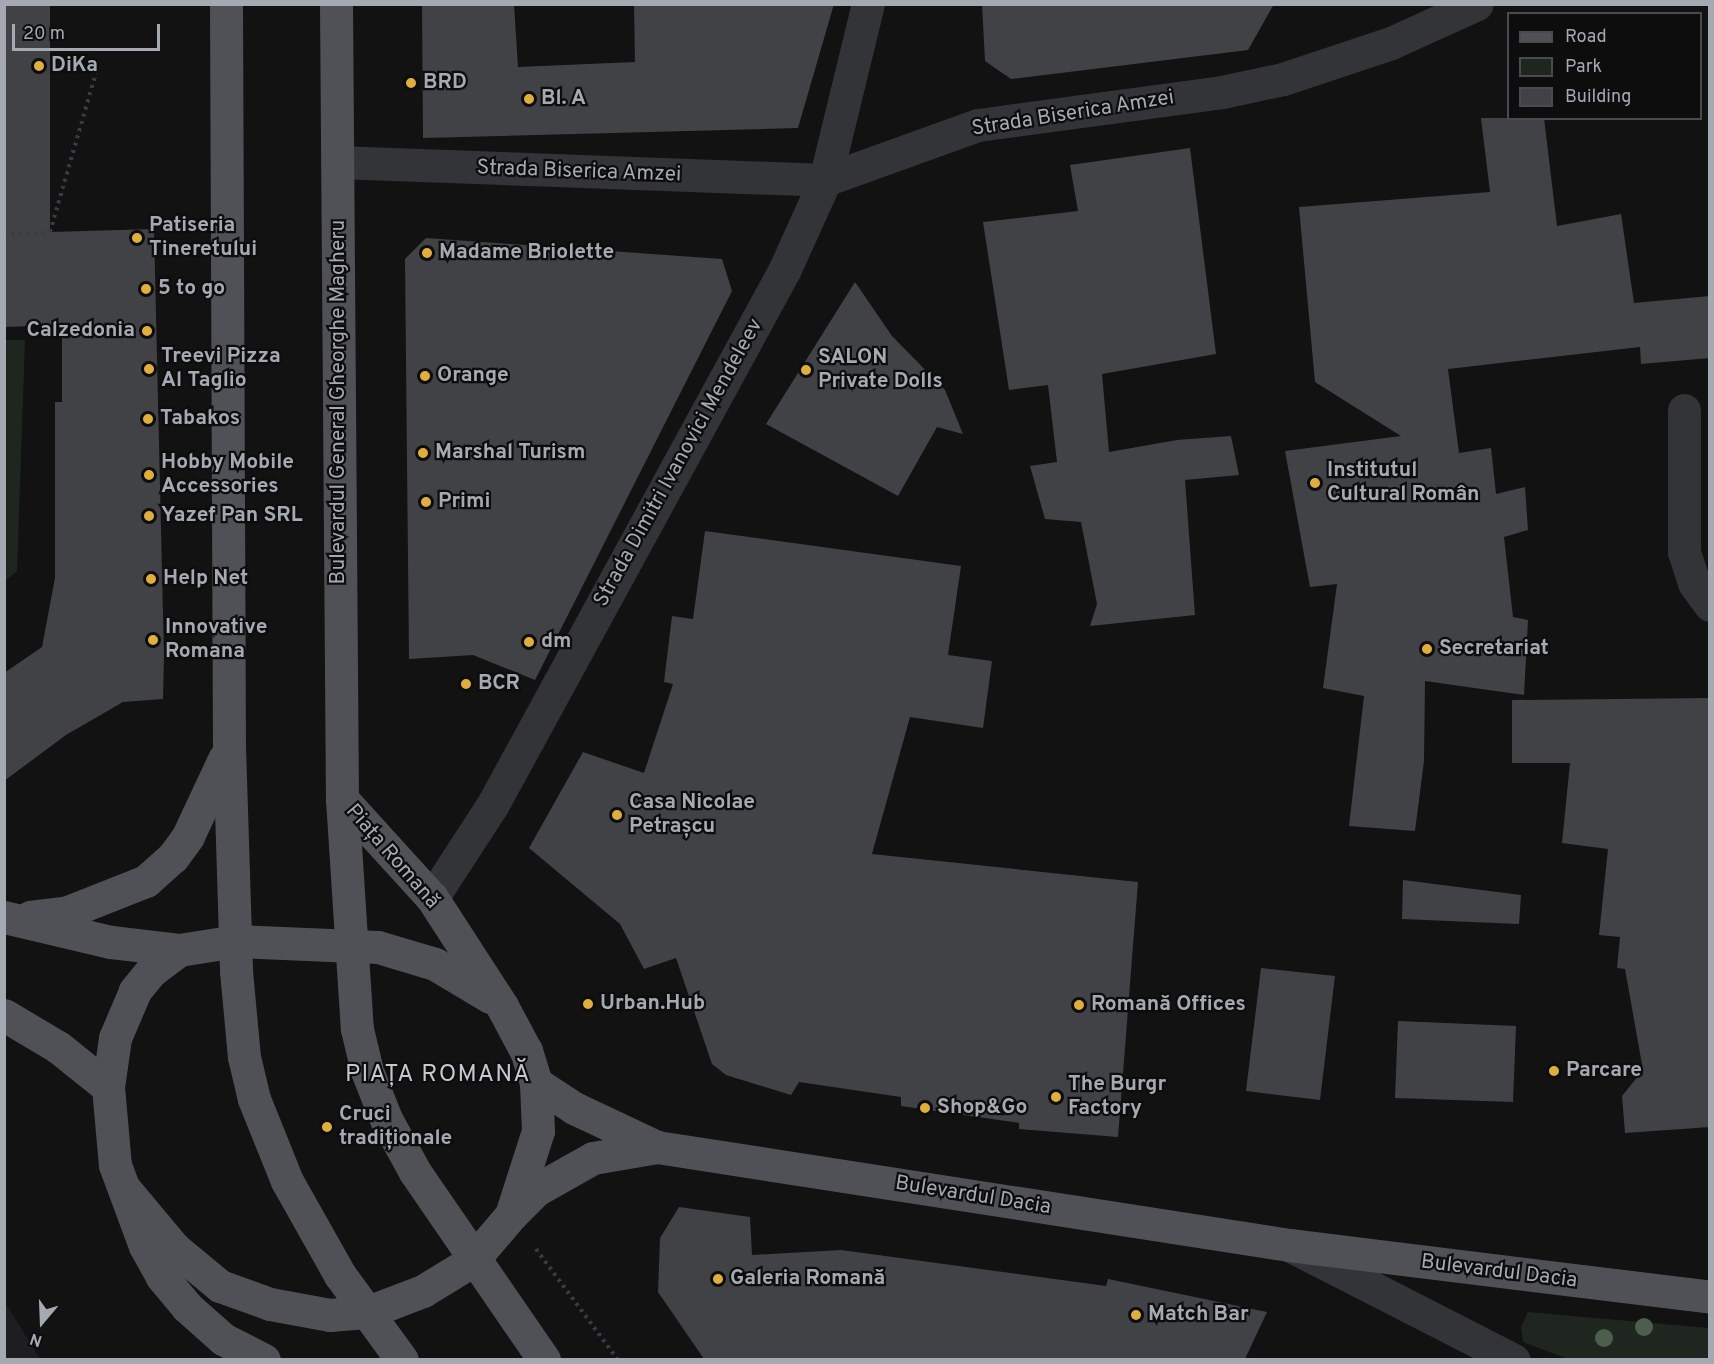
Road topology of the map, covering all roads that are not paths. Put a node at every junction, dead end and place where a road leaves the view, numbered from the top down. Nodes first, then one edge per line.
1 (226, 4) edge
2 (336, 4) edge
3 (868, 4) edge
4 (1477, 4) edge
5 (337, 162) junction
6 (825, 180) junction
7 (1684, 410) dead end
8 (1710, 605) edge
9 (229, 746) junction
10 (342, 800) junction
11 (432, 898) junction
12 (9, 918) edge
13 (236, 941) junction
14 (349, 944) junction
15 (179, 950) junction
16 (502, 1006) junction
17 (4, 1015) edge
18 (536, 1083) junction
19 (108, 1088) junction
20 (657, 1147) junction
21 (124, 1188) junction
22 (511, 1215) junction
23 (1289, 1245) junction
24 (472, 1261) junction
25 (1710, 1297) edge
26 (368, 1312) junction
27 (255, 1358) edge
28 (402, 1359) edge
29 (544, 1359) edge
30 (1514, 1359) edge

1 - 9 main road
2 - 5 main road, Bulevardul General Gheorghe Magheru
3 - 6 street, Strada Dimitri Ivanovici Mendeleev
4 - 6 street, Strada Biserica Amzei
5 - 6 street, Strada Biserica Amzei
5 - 10 main road, Bulevardul General Gheorghe Magheru
6 - 11 street, Strada Dimitri Ivanovici Mendeleev
7 - 8 street
9 - 12 main road
9 - 13 main road
10 - 11 main road, Piața Romană
10 - 14 main road, Piața Romană
11 - 16 main road, Piața Romană
12 - 15 main road
13 - 14 main road
13 - 15 main road
13 - 26 main road
14 - 16 main road, Piața Romană
14 - 24 main road, Piața Romană
15 - 19 main road
16 - 18 main road, Piața Romană
17 - 19 main road
18 - 20 main road, Bulevardul Dacia
18 - 22 main road, Piața Romană
19 - 21 main road
20 - 22 main road, Bulevardul Dacia
20 - 23 main road, Bulevardul Dacia
21 - 26 main road
21 - 27 main road
22 - 24 main road, Piața Romană
23 - 25 main road, Bulevardul Dacia
23 - 30 street, Bulevardul Dacia
24 - 26 main road
24 - 29 main road, Piața Romană
26 - 28 main road

